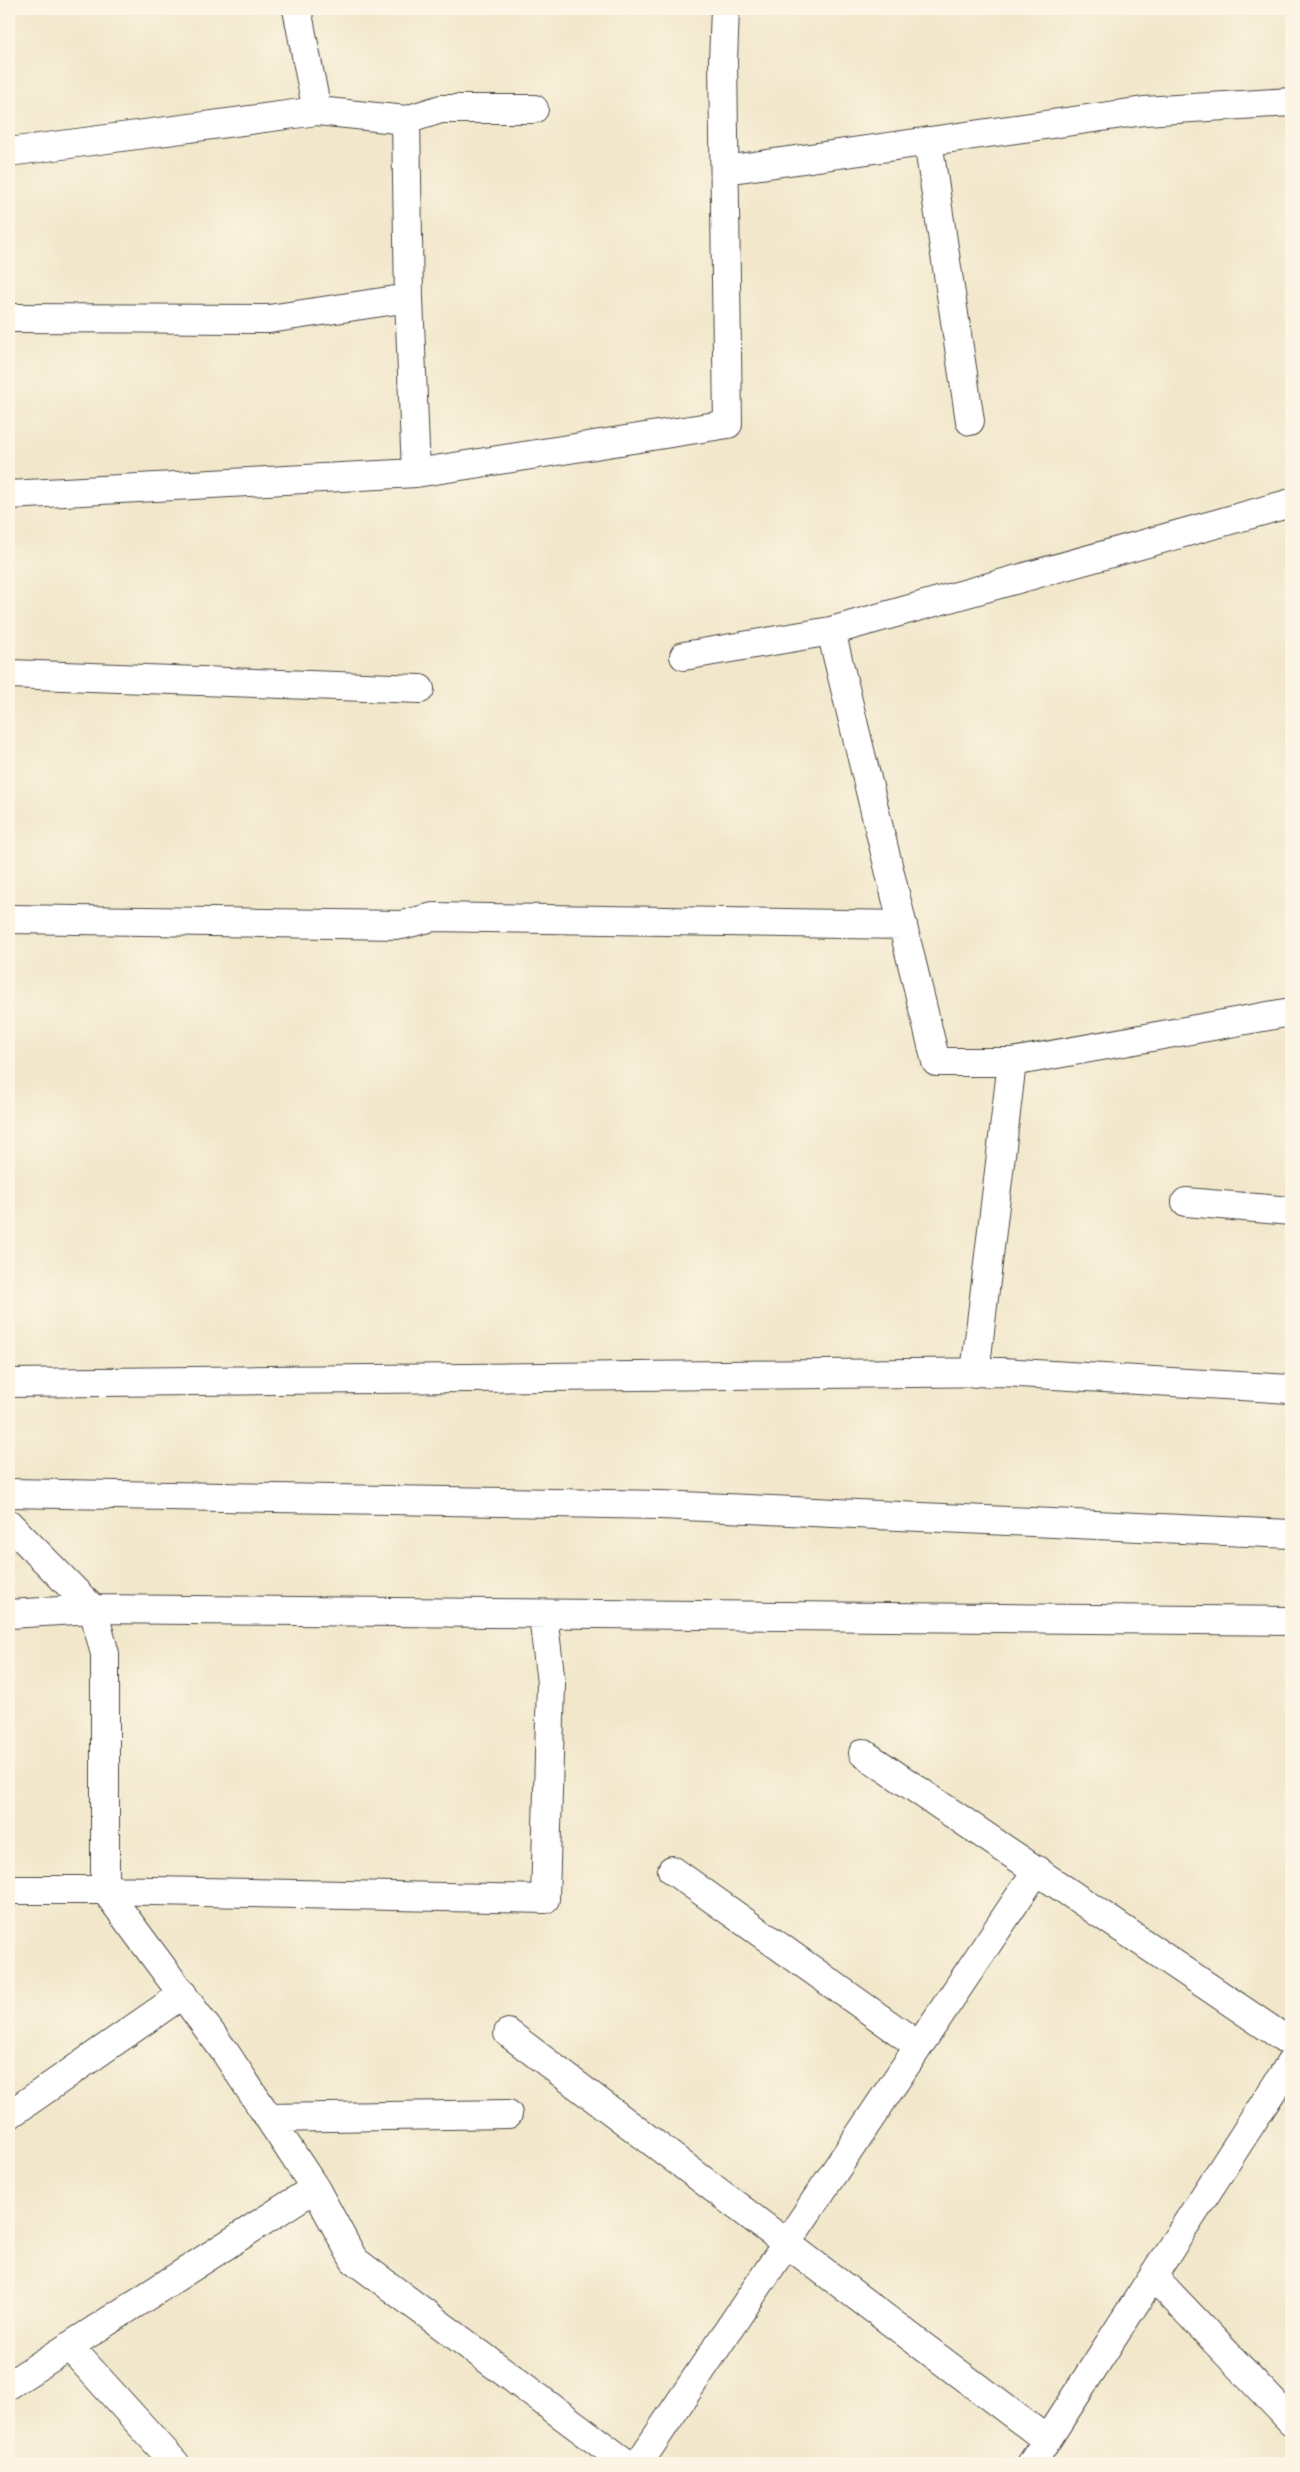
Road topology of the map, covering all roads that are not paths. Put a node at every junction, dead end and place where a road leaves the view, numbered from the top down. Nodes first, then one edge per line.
1 (297, 9) edge
2 (725, 9) edge
3 (1291, 102) edge
4 (534, 109) dead end
5 (317, 111) junction
6 (406, 120) junction
7 (928, 141) junction
8 (9, 152) edge
9 (725, 170) junction
10 (409, 298) junction
11 (9, 318) edge
12 (970, 421) dead end
13 (416, 473) junction
14 (9, 495) edge
15 (1291, 503) edge
16 (831, 631) junction
17 (684, 656) dead end
18 (9, 674) edge
19 (420, 689) dead end
20 (9, 918) edge
21 (904, 925) junction
22 (1291, 1012) edge
23 (1012, 1062) junction
24 (1186, 1202) dead end
25 (1291, 1211) edge
26 (975, 1372) junction
27 (9, 1382) edge
28 (1291, 1389) edge
29 (9, 1493) edge
30 (9, 1524) edge
31 (1291, 1534) edge
32 (93, 1609) junction
33 (9, 1614) edge
34 (543, 1615) junction
35 (1291, 1621) edge
36 (863, 1753) dead end
37 (672, 1870) dead end
38 (1037, 1870) junction
39 (9, 1890) edge
40 (105, 1890) junction
41 (183, 1994) junction
42 (508, 2033) dead end
43 (1291, 2043) edge
44 (919, 2046) junction
45 (1291, 2062) edge
46 (508, 2114) dead end
47 (9, 2115) edge
48 (269, 2118) junction
49 (315, 2188) junction
50 (787, 2244) junction
51 (1153, 2276) junction
52 (69, 2346) junction
53 (9, 2385) edge
54 (1291, 2421) edge
55 (1047, 2440) junction
56 (175, 2463) edge
57 (626, 2463) edge
58 (639, 2463) edge
59 (1032, 2463) edge

1 - 5 street
2 - 9 street
3 - 7 street
4 - 6 street
5 - 6 street
5 - 8 street
6 - 10 street
7 - 9 street
7 - 12 street
9 - 13 street
10 - 11 street
10 - 13 street
13 - 14 street
15 - 16 street
16 - 17 street
16 - 21 street
18 - 19 street
20 - 21 street
21 - 23 street
22 - 23 street
23 - 26 street
24 - 25 street
26 - 27 street
26 - 28 street
29 - 31 street
30 - 32 street
32 - 33 street
32 - 34 street
32 - 40 street
34 - 35 street
34 - 40 street
36 - 38 street
37 - 44 street
38 - 43 street
38 - 44 street
39 - 40 street
40 - 41 street
41 - 47 street
41 - 48 street
42 - 50 street
44 - 50 street
45 - 51 street
46 - 48 street
48 - 49 street
49 - 52 street
49 - 57 street
50 - 55 street
50 - 58 street
51 - 54 street
51 - 55 street
52 - 53 street
52 - 56 street
55 - 59 street

